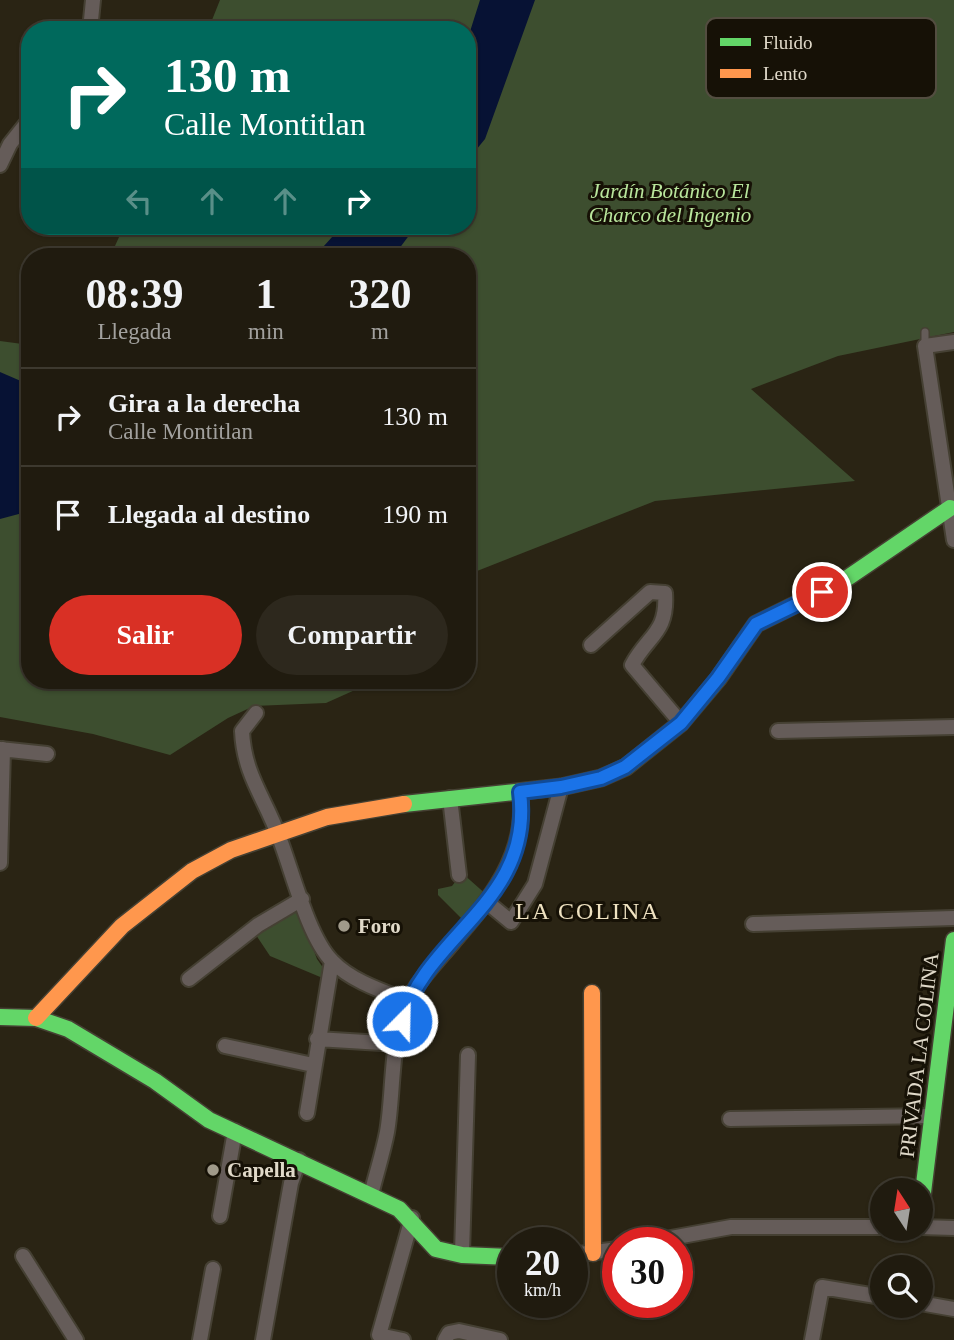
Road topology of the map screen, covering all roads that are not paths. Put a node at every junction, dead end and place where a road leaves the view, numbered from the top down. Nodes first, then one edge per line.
1 (93, 0) edge
2 (91, 21) edge
3 (21, 130) edge
4 (0, 165) edge
5 (954, 342) edge
6 (950, 508) junction
7 (954, 540) edge
8 (591, 645) dead end
9 (256, 713) dead end
10 (681, 723) junction
11 (954, 727) edge
12 (778, 731) dead end
13 (1, 749) edge
14 (47, 754) dead end
15 (561, 787) junction
16 (520, 792) junction
17 (450, 798) junction
18 (278, 832) junction
19 (0, 863) edge
20 (459, 875) dead end
21 (302, 899) junction
22 (488, 903) junction
23 (954, 918) edge
24 (754, 924) dead end
25 (954, 940) edge
26 (332, 961) junction
27 (189, 979) dead end
28 (592, 993) dead end
29 (408, 1000) junction
30 (0, 1017) edge
31 (36, 1018) junction
32 (317, 1039) junction
33 (398, 1045) junction
34 (225, 1046) dead end
35 (468, 1055) dead end
36 (313, 1065) junction
37 (307, 1113) dead end
38 (933, 1116) junction
39 (730, 1119) dead end
40 (235, 1131) junction
41 (299, 1160) junction
42 (925, 1178) edge
43 (371, 1195) junction
44 (220, 1216) dead end
45 (412, 1218) junction
46 (870, 1227) edge
47 (933, 1227) edge
48 (954, 1228) edge
49 (693, 1234) edge
50 (602, 1252) edge
51 (462, 1253) junction
52 (588, 1253) edge
53 (593, 1253) junction
54 (23, 1256) dead end
55 (497, 1256) edge
56 (213, 1269) dead end
57 (870, 1295) edge
58 (933, 1305) edge
59 (954, 1309) edge
60 (76, 1340) edge
61 (200, 1340) edge
62 (264, 1340) edge
63 (403, 1340) edge
64 (445, 1340) edge
65 (500, 1340) edge
66 (811, 1340) edge

1 - 2 street
3 - 4 street
5 - 6 street
6 - 7 street
6 - 10 street
8 - 10 street
9 - 18 street
10 - 15 street
11 - 12 street
13 - 14 street
13 - 19 street
15 - 16 street
15 - 22 street
16 - 17 street
16 - 22 street
17 - 18 street
17 - 20 street
18 - 21 street
18 - 31 street
21 - 26 street
21 - 27 street
22 - 29 street
23 - 24 street
25 - 38 street, PRIVADA LA COLINA
26 - 29 street
26 - 32 street
28 - 53 street
29 - 33 street
30 - 31 street
31 - 40 street
32 - 33 street
32 - 36 street
33 - 43 street
34 - 36 street
35 - 51 street
36 - 37 street
38 - 39 street
38 - 42 street, PRIVADA LA COLINA
40 - 41 street
40 - 44 street
41 - 43 street
41 - 62 street
43 - 45 street
45 - 51 street
45 - 63 street
46 - 49 street
47 - 48 street
50 - 53 street
51 - 55 street
52 - 53 street
54 - 60 street
56 - 61 street
57 - 66 street
58 - 59 street
64 - 65 street

